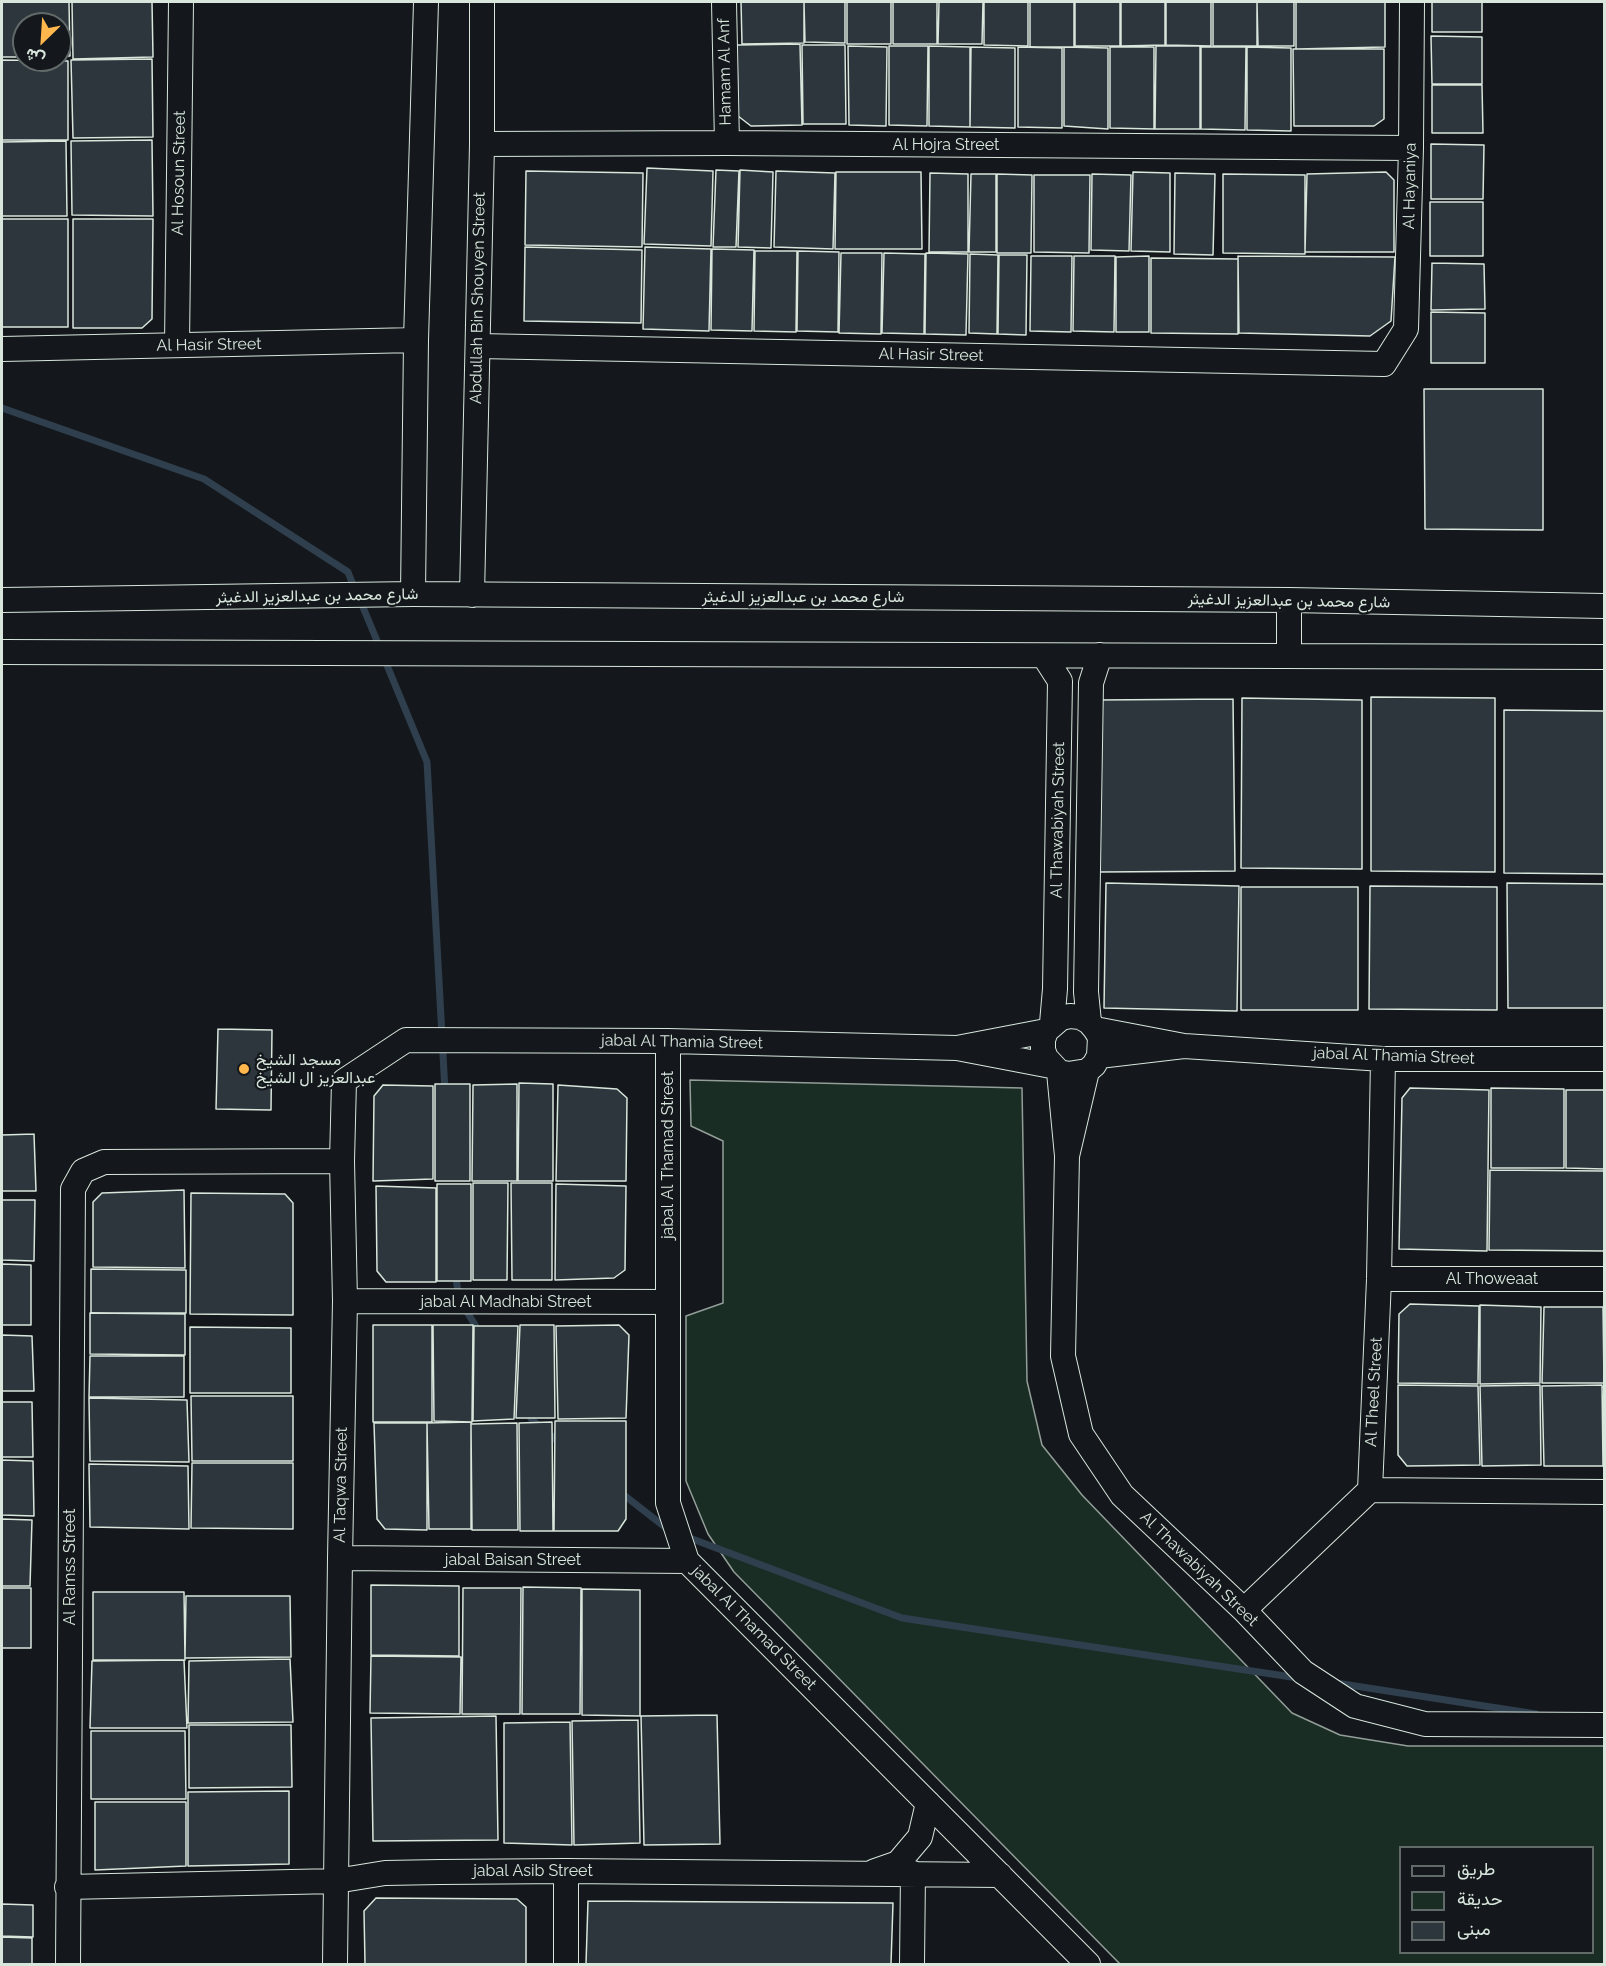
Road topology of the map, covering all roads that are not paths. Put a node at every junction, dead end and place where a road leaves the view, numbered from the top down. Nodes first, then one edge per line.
1 (181, 2) edge
2 (426, 2) edge
3 (482, 2) edge
4 (724, 2) edge
5 (1412, 2) edge
6 (727, 143) junction
7 (482, 144) junction
8 (1411, 148) junction
9 (416, 340) junction
10 (177, 345) junction
11 (478, 346) junction
12 (2, 349) edge
13 (1384, 364) joint
14 (413, 594) junction
15 (472, 595) junction
16 (2, 600) edge
17 (1289, 600) junction
18 (1605, 606) edge
19 (2, 652) edge
20 (1044, 656) junction
21 (1100, 656) junction
22 (1289, 656) junction
23 (1605, 657) edge
24 (1092, 1025) junction
25 (1049, 1027) junction
26 (406, 1040) joint
27 (668, 1041) junction
28 (1184, 1046) junction
29 (957, 1048) junction
30 (1383, 1059) junction
31 (1605, 1059) edge
32 (1093, 1064) junction
33 (1055, 1069) junction
34 (1067, 1156) junction
35 (342, 1161) junction
36 (1379, 1279) junction
37 (1605, 1279) edge
38 (345, 1301) junction
39 (667, 1302) junction
40 (1370, 1490) junction
41 (1605, 1492) edge
42 (340, 1558) junction
43 (687, 1561) junction
44 (1244, 1610) junction
45 (1605, 1725) edge
46 (928, 1803) junction
47 (566, 1870) junction
48 (873, 1872) junction
49 (914, 1873) junction
50 (1000, 1875) junction
51 (336, 1881) junction
52 (68, 1887) junction
53 (68, 1965) edge
54 (335, 1965) edge
55 (566, 1965) edge
56 (912, 1965) edge
57 (1088, 1965) edge

1 - 10 street, Al Hosoun Street
2 - 9 street
3 - 7 street, Abdullah Bin Shouyen Street
4 - 6 street, Hamam Al Anf
5 - 8 street, Al Hayaniya
6 - 7 street, Al Hojra Street
6 - 8 street, Al Hojra Street
7 - 11 street, Abdullah Bin Shouyen Street
8 - 13 street, Al Hayaniya
9 - 10 street, Al Hasir Street
9 - 14 street
10 - 12 street, Al Hasir Street
11 - 13 street, Al Hasir Street
11 - 15 street, Abdullah Bin Shouyen Street
14 - 15 street, شارع محمد بن عبدالعزيز الدغيثر
14 - 16 street, شارع محمد بن عبدالعزيز الدغيثر
15 - 17 street, شارع محمد بن عبدالعزيز الدغيثر
17 - 18 street, شارع محمد بن عبدالعزيز الدغيثر
17 - 22 street
19 - 20 street
20 - 21 street
20 - 25 street, Al Thawabiyah Street
21 - 22 street
21 - 24 street, Al Thawabiyah Street
22 - 23 street
24 - 25 street
24 - 28 street
24 - 32 street
25 - 29 street
25 - 33 street
26 - 27 street, jabal Al Thamia Street
26 - 35 street, Al Taqwa Street
27 - 29 street, jabal Al Thamia Street
27 - 39 street, jabal Al Thamad Street
28 - 30 street, jabal Al Thamia Street
28 - 32 street
29 - 33 street
30 - 31 street, jabal Al Thamia Street
30 - 36 street, Al Theel Street
32 - 33 street
32 - 34 street
33 - 34 street
34 - 44 street, Al Thawabiyah Street
35 - 38 street, Al Taqwa Street
35 - 52 street, Al Ramss Street
36 - 37 street, Al Thoweaat
36 - 40 street, Al Theel Street
38 - 39 street, jabal Al Madhabi Street
38 - 42 street, Al Taqwa Street
39 - 43 street, jabal Al Thamad Street
40 - 41 street
40 - 44 street
42 - 43 street, jabal Baisan Street
42 - 51 street, Al Taqwa Street
43 - 46 street, jabal Al Thamad Street
44 - 45 street, Al Thawabiyah Street
46 - 48 street
46 - 50 street, jabal Al Thamad Street
47 - 48 street, jabal Asib Street
47 - 51 street, jabal Asib Street
47 - 55 street
48 - 49 street, jabal Asib Street
49 - 50 street, jabal Asib Street
49 - 56 street
50 - 57 street, jabal Al Thamad Street
51 - 52 street, jabal Asib Street
51 - 54 street, Al Taqwa Street
52 - 53 street, Al Ramss Street

